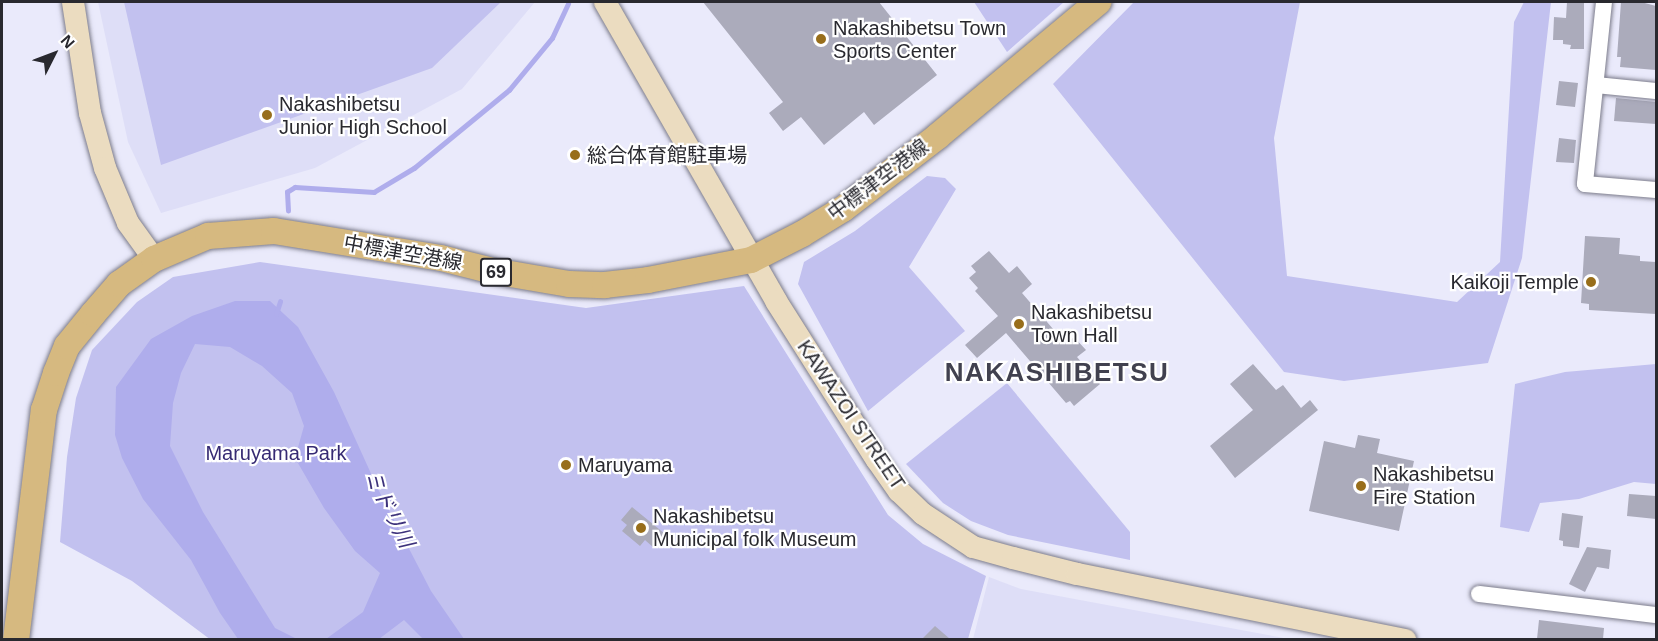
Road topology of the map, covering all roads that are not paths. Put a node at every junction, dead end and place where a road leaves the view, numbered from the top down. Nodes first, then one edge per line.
1 (73, 2) edge
2 (605, 2) edge
3 (1098, 2) edge
4 (1604, 2) edge
5 (1596, 85) junction
6 (1656, 91) edge
7 (1656, 190) edge
8 (154, 259) junction
9 (751, 260) junction
10 (1479, 594) dead end
11 (1656, 615) edge
12 (15, 639) edge
13 (1405, 639) edge

1 - 8 street
2 - 9 street, KAWAZOI STREET
3 - 9 main road, 中標津空港線 / 69
4 - 5 street
5 - 6 street
5 - 7 street
8 - 9 main road, 中標津空港線 / 69
8 - 12 main road, 中標津空港線 / 69
9 - 13 street, KAWAZOI STREET
10 - 11 street

